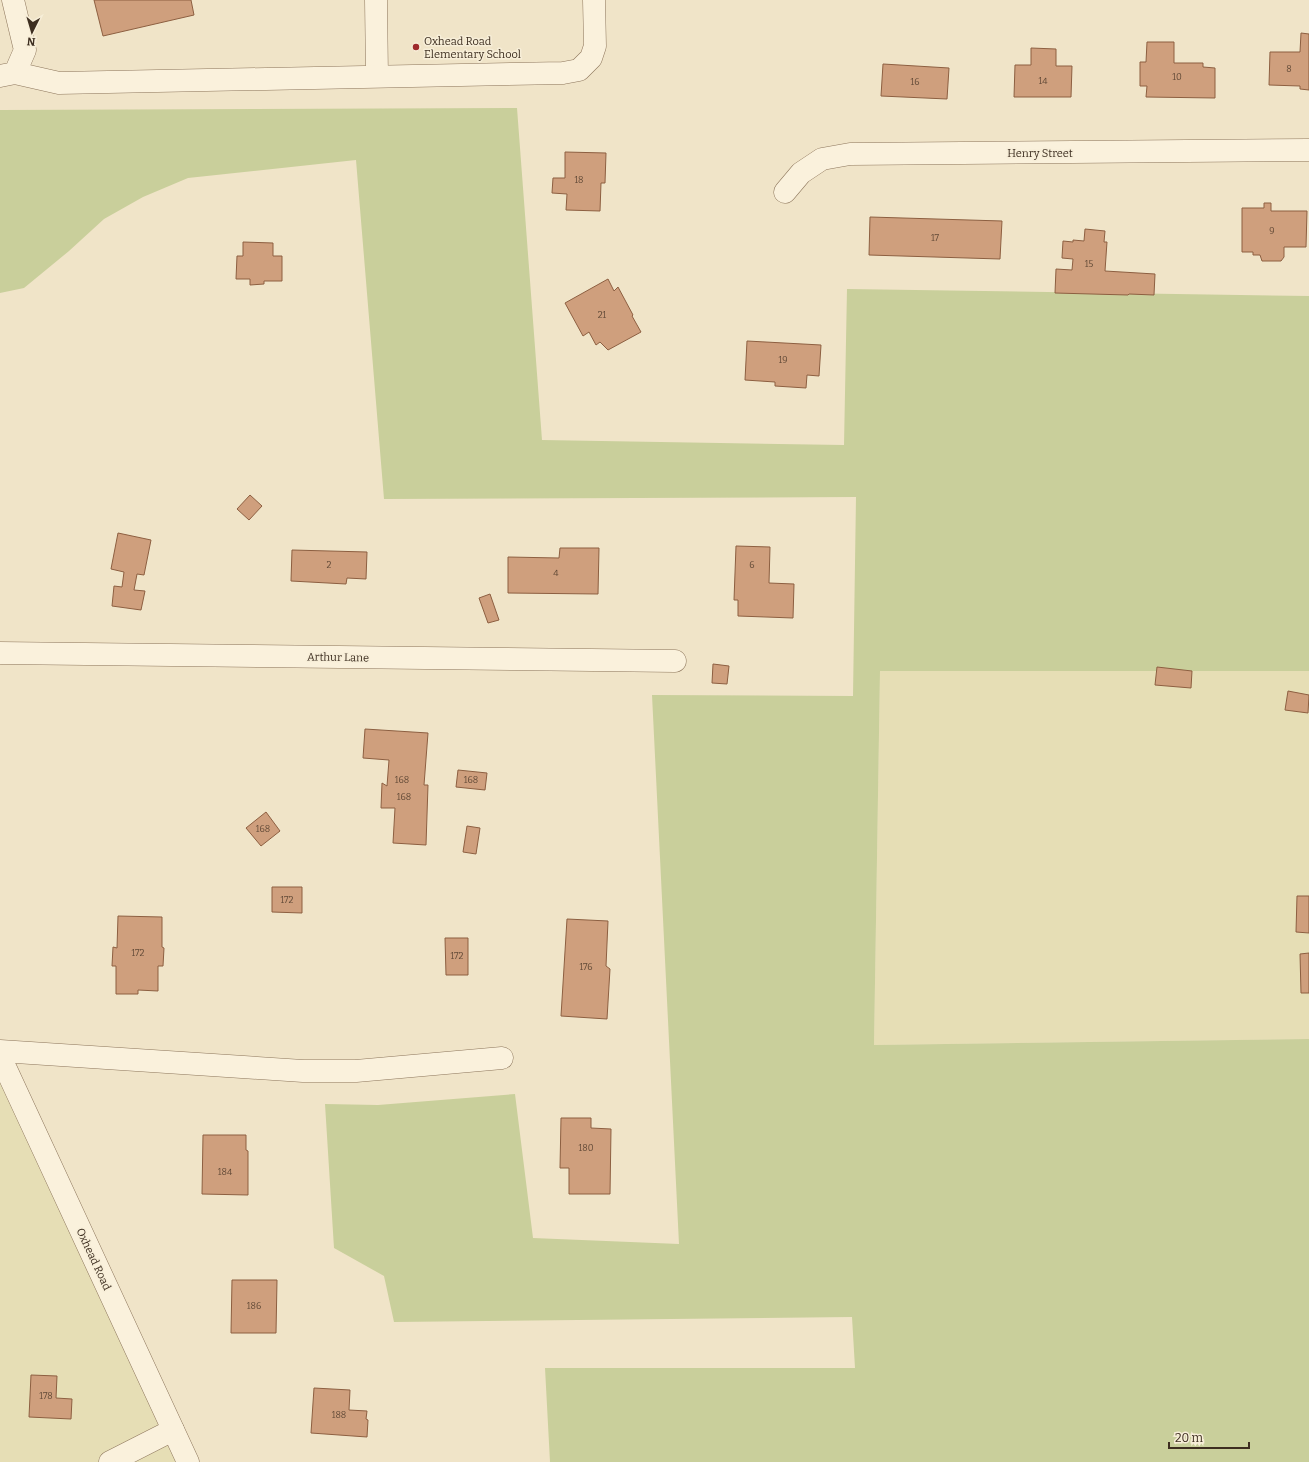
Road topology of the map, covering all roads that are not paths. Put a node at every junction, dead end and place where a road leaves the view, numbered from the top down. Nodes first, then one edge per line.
1 (13, 0) edge
2 (376, 0) edge
3 (594, 0) edge
4 (8, 74) edge
5 (377, 76) junction
6 (1309, 150) edge
7 (785, 192) dead end
8 (0, 652) edge
9 (676, 661) dead end
10 (0, 1051) edge
11 (0, 1056) edge
12 (502, 1058) dead end
13 (173, 1430) junction
14 (110, 1462) edge
15 (188, 1462) edge

1 - 4 street
2 - 5 street
3 - 5 street
4 - 5 street
6 - 7 street, Henry Street
8 - 9 street, Arthur Lane
10 - 12 street
11 - 13 street, Oxhead Road
13 - 14 street
13 - 15 street, Oxhead Road

